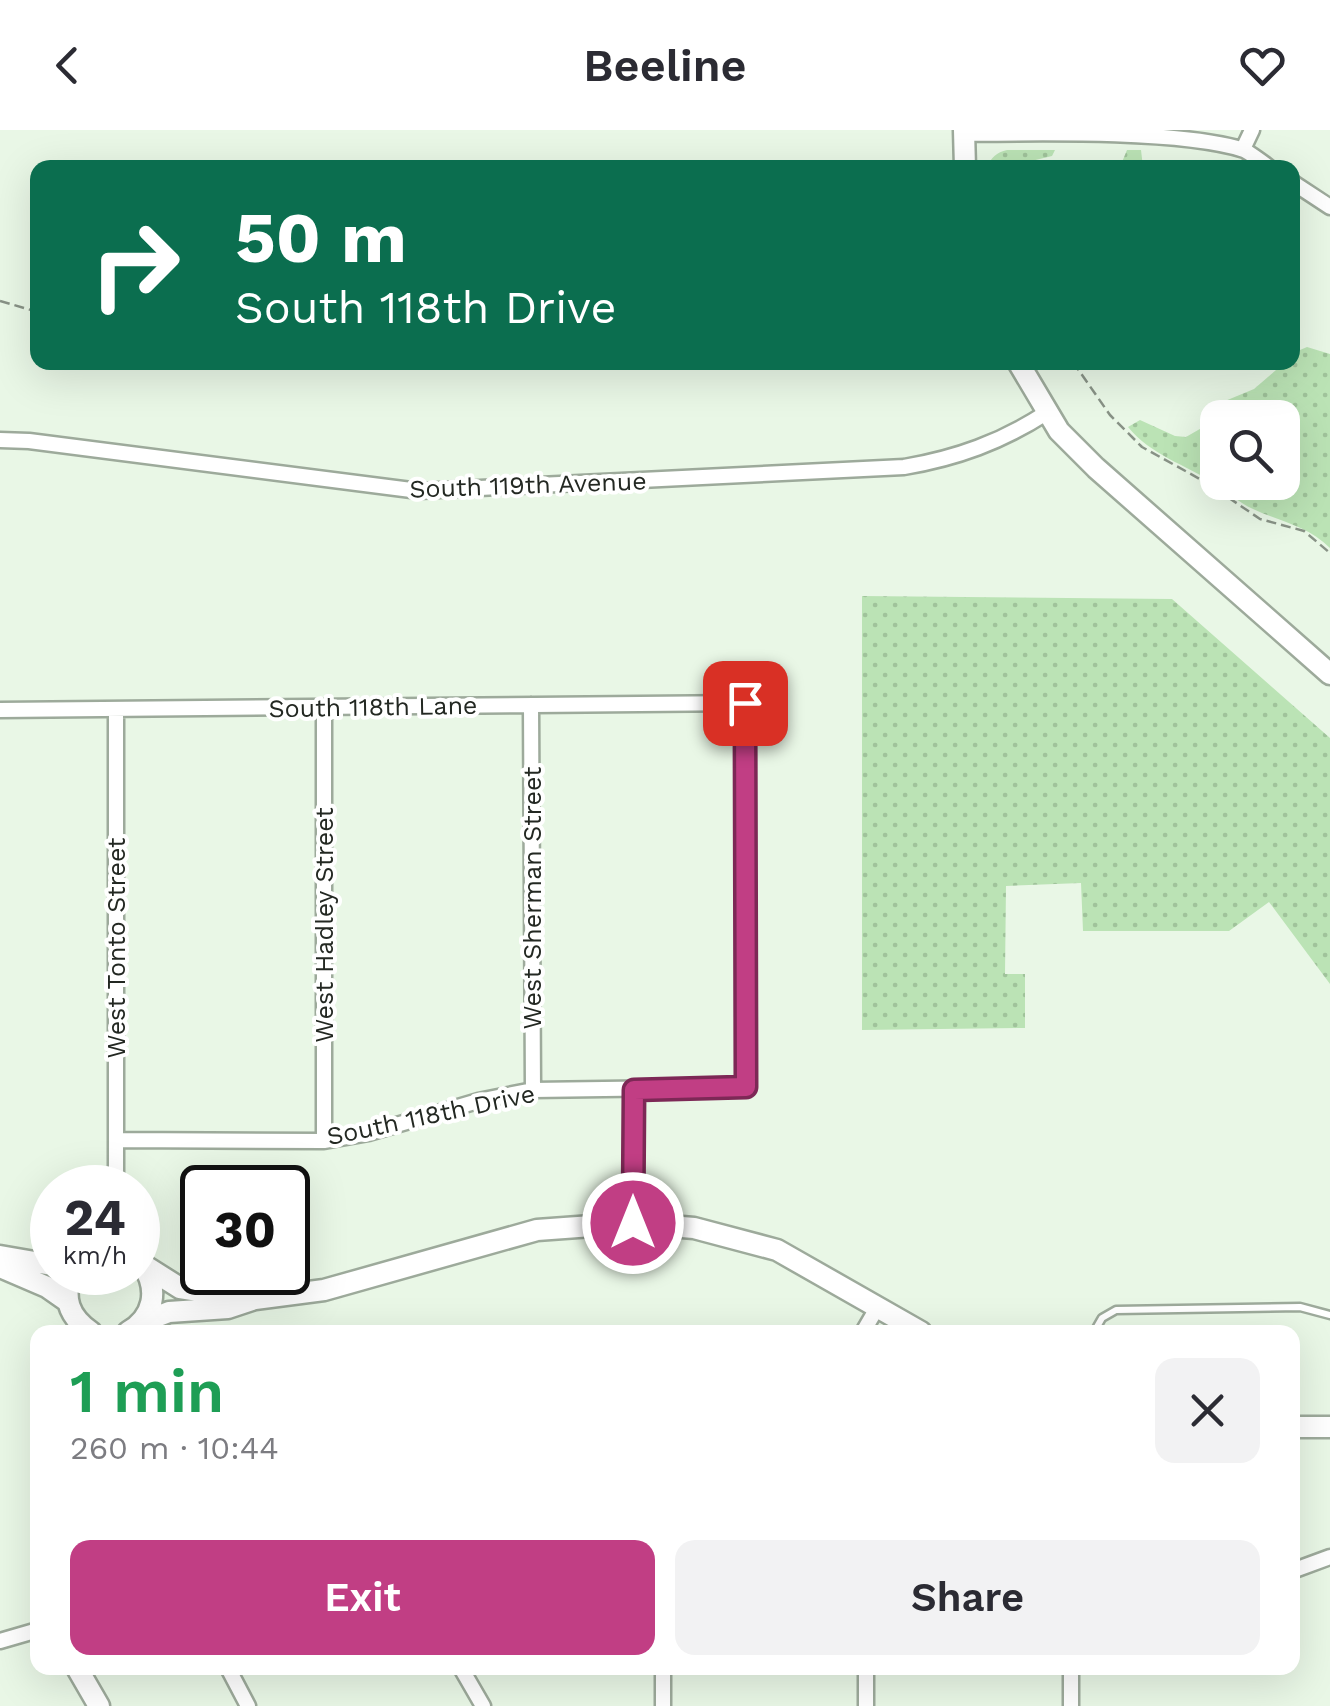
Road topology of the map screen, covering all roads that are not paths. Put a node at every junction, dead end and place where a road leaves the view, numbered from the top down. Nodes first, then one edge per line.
1 (1252, 130) edge
2 (964, 132) edge
3 (1242, 149) junction
4 (965, 160) edge
5 (1258, 160) edge
6 (1300, 187) edge
7 (1330, 206) edge
8 (1022, 370) edge
9 (1046, 413) junction
10 (0, 440) edge
11 (1330, 674) edge
12 (531, 705) junction
13 (324, 708) junction
14 (116, 709) junction
15 (0, 710) edge
16 (746, 1087) joint
17 (533, 1090) junction
18 (634, 1090) junction
19 (116, 1140) junction
20 (324, 1140) junction
21 (116, 1165) edge
22 (633, 1223) junction
23 (0, 1256) edge
24 (30, 1262) edge
25 (0, 1267) edge
26 (160, 1275) edge
27 (153, 1295) edge
28 (254, 1300) junction
29 (877, 1308) junction
30 (1330, 1315) edge
31 (71, 1316) edge
32 (136, 1325) edge
33 (143, 1325) edge
34 (867, 1325) edge
35 (907, 1325) edge
36 (1098, 1325) edge
37 (1300, 1427) edge
38 (1330, 1427) edge
39 (1330, 1557) edge
40 (1300, 1567) edge
41 (30, 1633) edge
42 (0, 1642) edge
43 (82, 1675) edge
44 (232, 1675) edge
45 (465, 1675) edge
46 (663, 1675) edge
47 (866, 1675) edge
48 (1071, 1675) edge
49 (99, 1706) edge
50 (248, 1706) edge
51 (483, 1706) edge
52 (664, 1706) edge
53 (866, 1706) edge
54 (1071, 1706) edge

1 - 3 street
2 - 3 street
2 - 4 street
3 - 5 street
6 - 7 street
8 - 9 street
9 - 10 street, South 119th Avenue
9 - 11 street
12 - 13 street, South 118th Lane
12 - 16 street, South 118th Lane
12 - 17 street, West Sherman Street
13 - 14 street, South 118th Lane
13 - 20 street, West Hadley Street
14 - 15 street, South 118th Lane
14 - 19 street, West Tonto Street
16 - 18 street, South 118th Drive
17 - 18 street, South 118th Drive
17 - 20 street, South 118th Drive
18 - 22 street
19 - 20 street, South 118th Drive
19 - 21 street, West Tonto Street
22 - 28 street
22 - 29 street
23 - 24 street
25 - 31 street
26 - 28 street
27 - 32 street
28 - 33 street
29 - 34 street
29 - 35 street
30 - 36 lane
37 - 38 street
39 - 40 street
41 - 42 street
43 - 49 street
44 - 50 street
45 - 51 street
46 - 52 street
47 - 53 street
48 - 54 street

